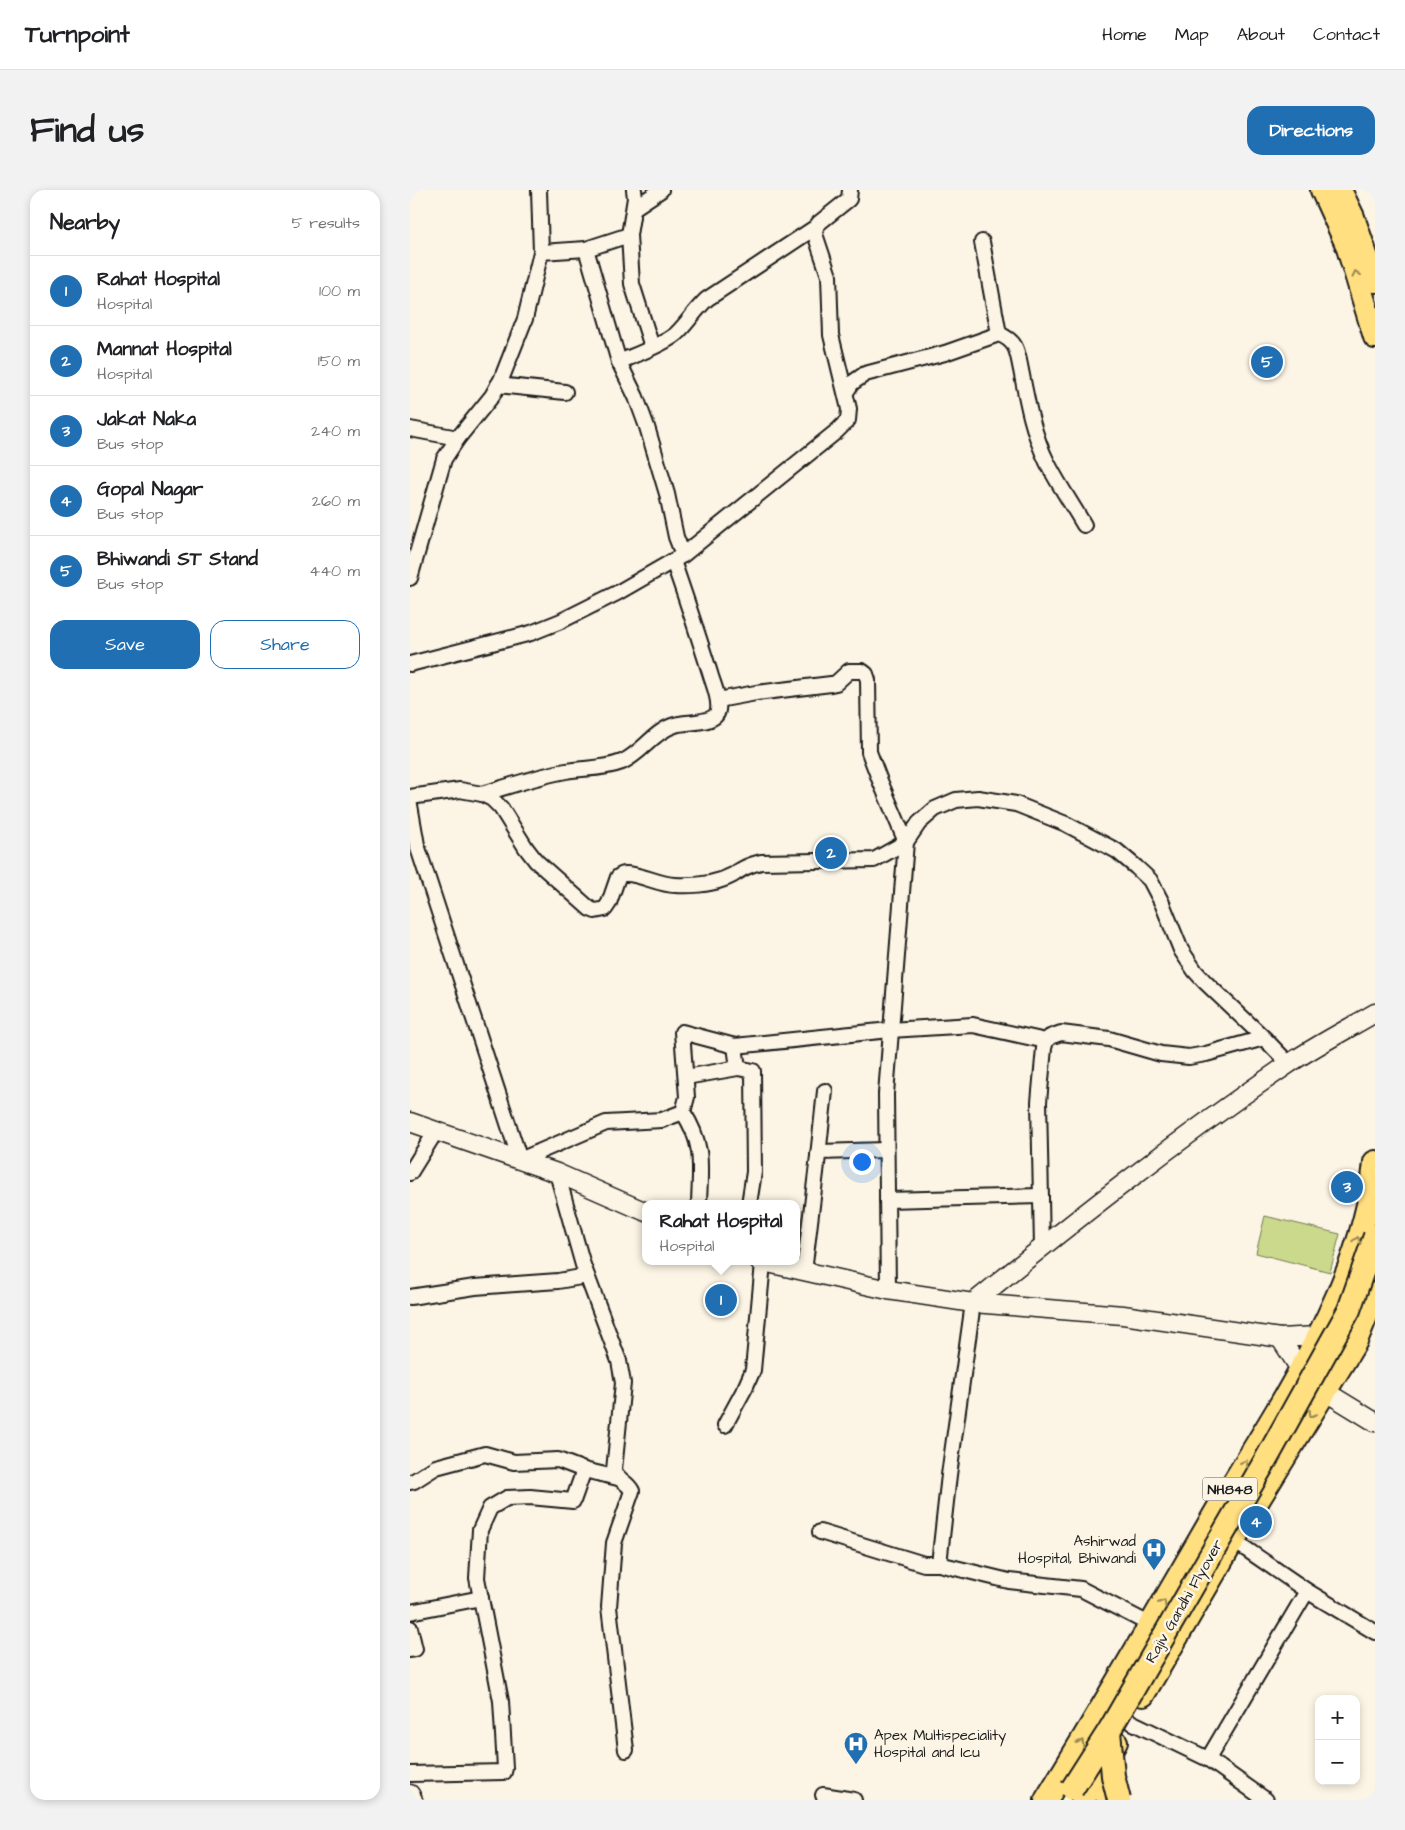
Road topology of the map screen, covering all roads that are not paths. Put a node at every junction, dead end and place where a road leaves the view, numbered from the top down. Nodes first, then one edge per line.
1 (539, 190) edge
2 (634, 190) edge
3 (661, 190) edge
4 (1322, 190) edge
5 (1340, 190) edge
6 (1354, 190) edge
7 (854, 191) edge
8 (634, 208) junction
9 (816, 227) junction
10 (629, 235) junction
11 (1375, 241) edge
12 (982, 242) dead end
13 (586, 249) junction
14 (541, 252) junction
15 (1375, 282) edge
16 (999, 334) junction
17 (1375, 337) edge
18 (652, 347) junction
19 (619, 362) junction
20 (498, 385) junction
21 (565, 392) dead end
22 (846, 392) junction
23 (410, 430) edge
24 (458, 438) junction
25 (1084, 525) dead end
26 (678, 558) junction
27 (410, 578) edge
28 (410, 664) edge
29 (718, 700) junction
30 (482, 794) junction
31 (410, 797) edge
32 (410, 805) edge
33 (906, 842) junction
34 (413, 846) edge
35 (1375, 1013) edge
36 (890, 1030) junction
37 (1264, 1038) junction
38 (1046, 1041) junction
39 (735, 1046) junction
40 (1289, 1064) junction
41 (738, 1068) junction
42 (686, 1077) junction
43 (825, 1091) dead end
44 (683, 1112) junction
45 (410, 1122) edge
46 (436, 1131) junction
47 (886, 1150) junction
48 (818, 1156) junction
49 (520, 1160) junction
50 (1375, 1162) edge
51 (410, 1173) edge
52 (557, 1173) junction
53 (1041, 1196) junction
54 (699, 1200) edge
55 (750, 1200) edge
56 (887, 1200) junction
57 (642, 1210) edge
58 (1375, 1236) edge
59 (1042, 1247) junction
60 (761, 1265) edge
61 (774, 1265) edge
62 (804, 1272) junction
63 (587, 1276) junction
64 (888, 1290) junction
65 (1339, 1292) junction
66 (410, 1297) edge
67 (1374, 1301) edge
68 (973, 1303) junction
69 (1317, 1336) junction
70 (1280, 1338) junction
71 (1347, 1356) junction
72 (1300, 1369) junction
73 (1326, 1392) junction
74 (1375, 1422) edge
75 (725, 1425) dead end
76 (584, 1470) junction
77 (618, 1478) junction
78 (410, 1482) edge
79 (1209, 1525) junction
80 (820, 1532) dead end
81 (1234, 1541) junction
82 (939, 1564) junction
83 (1307, 1591) junction
84 (481, 1598) junction
85 (410, 1612) edge
86 (1151, 1624) junction
87 (410, 1628) edge
88 (1375, 1632) edge
89 (1175, 1640) junction
90 (410, 1650) edge
91 (1118, 1726) junction
92 (626, 1750) dead end
93 (1208, 1759) junction
94 (1069, 1764) junction
95 (410, 1774) edge
96 (1079, 1794) edge
97 (823, 1795) dead end
98 (854, 1800) edge
99 (1046, 1800) edge
100 (1113, 1800) edge
101 (1119, 1800) edge
102 (1266, 1800) edge

1 - 14 street
2 - 8 street
3 - 8 street
17 -> 4 highway
5 - 15 highway
6 - 11 highway
7 - 9 street
8 - 10 street
9 - 18 street
9 - 22 street
10 - 13 street
10 - 18 street
12 - 16 street
13 - 14 street
13 - 19 street
14 - 20 street
16 - 22 street
16 - 25 street
18 - 19 street
19 - 26 street
20 - 21 street
20 - 24 street
22 - 26 street
23 - 24 street
24 - 27 street
26 - 28 street
26 - 29 street
29 - 30 street
29 - 33 street
30 - 31 street
30 - 33 street
32 - 34 street
33 - 36 street
33 - 37 street
34 - 49 street
35 - 40 street
36 - 38 street
36 - 39 street
36 - 47 street
37 - 38 street
37 - 40 street
38 - 53 street
39 - 41 street
39 - 42 street
40 - 59 street
41 - 42 street
41 - 55 street
42 - 44 street
43 - 48 street
44 - 49 street
44 - 54 street
45 - 46 street
46 - 49 street
46 - 51 street
47 - 48 street
47 - 56 street
48 - 62 street
49 - 52 street
65 -> 50 highway, NH848
52 - 57 street
52 - 63 street
53 - 56 street
53 - 59 street
56 - 64 street
58 - 91 highway, Rajiv Gandhi Flyover, bridge
59 - 68 street
60 - 75 street
61 - 62 street
62 - 64 street
63 - 66 street
63 - 77 street
64 - 68 street
65 - 67 street
65 - 69 highway, NH848
67 - 71 highway, NH848
68 - 70 street
68 - 82 street
69 - 70 street
69 - 71 street
69 - 72 highway, NH848
70 - 72 street
71 - 73 highway, NH848
72 - 73 street
79 -> 72 highway, NH848
73 - 74 street
73 -> 81 highway, NH848
76 - 77 street
76 - 78 street
76 - 84 street
77 - 92 street
79 - 81 street
86 -> 79 highway, NH848
80 - 82 street
81 - 83 street
81 - 89 highway, NH848
82 - 86 street
83 - 88 street
83 - 93 street
84 - 85 street
84 - 95 street
86 - 89 street
94 -> 86 highway, NH848
87 - 90 street
89 - 91 highway, NH848
91 - 93 street
91 - 96 highway, Rajiv Gandhi Flyover, bridge
91 - 101 highway, bridge
93 - 102 street
94 - 96 main road
94 - 99 highway, NH848
96 - 100 main road
97 - 98 street

